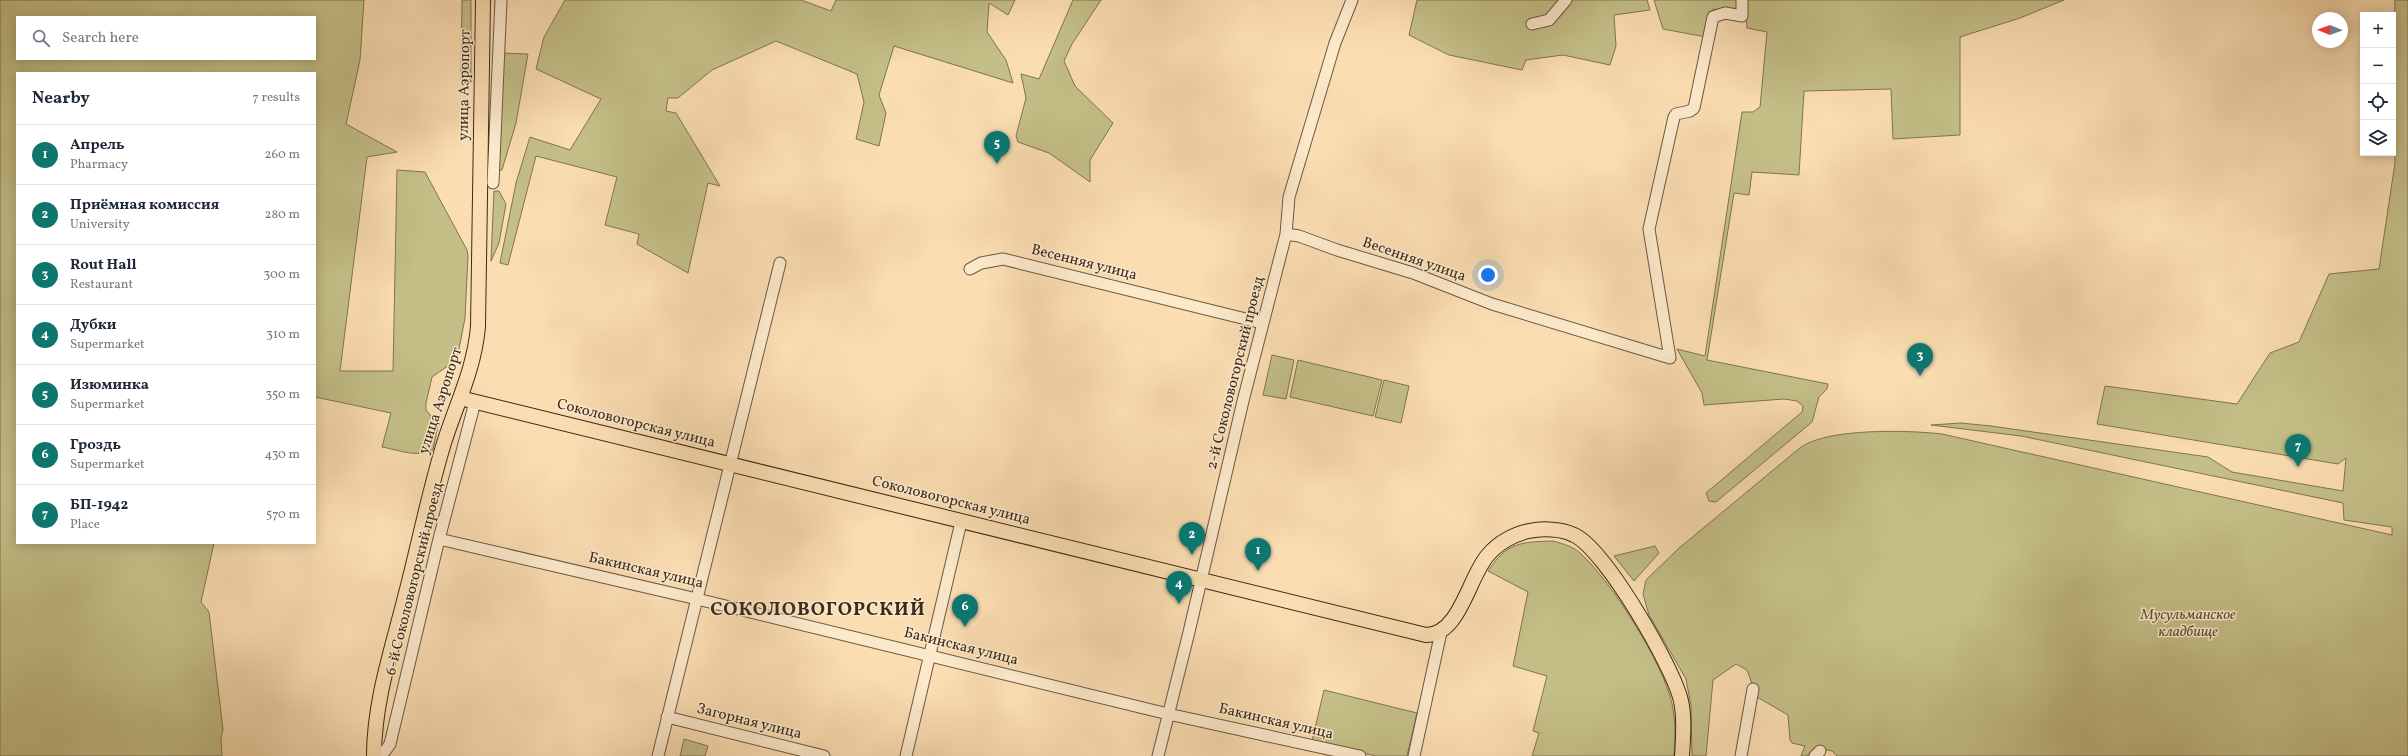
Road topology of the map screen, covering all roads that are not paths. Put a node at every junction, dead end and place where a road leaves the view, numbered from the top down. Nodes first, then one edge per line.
1 (483, 0) edge
2 (501, 0) edge
3 (1352, 0) edge
4 (1566, 0) edge
5 (1742, 0) edge
6 (1532, 24) dead end
7 (493, 183) dead end
8 (1286, 234) junction
9 (780, 264) dead end
10 (970, 269) dead end
11 (1262, 323) junction
12 (460, 398) junction
13 (475, 402) junction
14 (729, 464) junction
15 (961, 522) junction
16 (439, 539) junction
17 (1202, 580) junction
18 (697, 599) junction
19 (1437, 633) junction
20 (930, 655) junction
21 (1753, 689) dead end
22 (1168, 714) junction
23 (667, 717) junction
24 (374, 756) edge
25 (658, 756) edge
26 (824, 756) edge
27 (906, 756) edge
28 (1158, 756) edge
29 (1360, 756) edge
30 (1414, 756) edge
31 (1682, 756) edge
32 (1741, 756) edge

1 - 12 main road, улица Аэропорт
2 - 7 street
3 - 8 street, 2-й Соколовогорский проезд
4 - 6 street
5 - 8 street, Весенняя улица
8 - 11 street, 2-й Соколовогорский проезд
9 - 14 street
10 - 11 street, Весенняя улица
11 - 17 street, 2-й Соколовогорский проезд
12 - 13 main road, Соколовогорская улица
12 - 24 main road, улица Аэропорт
13 - 14 main road, Соколовогорская улица
13 - 16 street, 6-й Соколовогорский проезд
14 - 15 main road, Соколовогорская улица
14 - 18 street
15 - 17 main road, Соколовогорская улица
15 - 20 street
16 - 18 street, Бакинская улица
16 - 24 street, 6-й Соколовогорский проезд
17 - 19 main road, Соколовогорская улица
17 - 22 street, 2-й Соколовогорский проезд
18 - 20 street, Бакинская улица
18 - 23 street
19 - 30 street
19 - 31 main road
20 - 22 street, Бакинская улица
20 - 27 street
21 - 32 street
22 - 28 street, 2-й Соколовогорский проезд
22 - 29 street, Бакинская улица
23 - 25 street
23 - 26 street, Загорная улица

